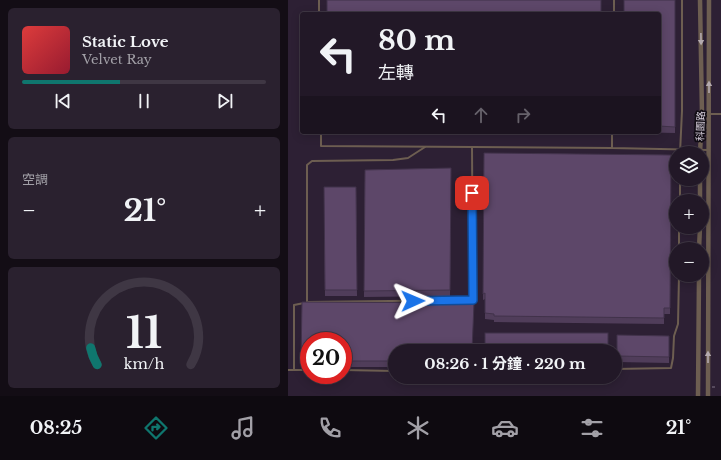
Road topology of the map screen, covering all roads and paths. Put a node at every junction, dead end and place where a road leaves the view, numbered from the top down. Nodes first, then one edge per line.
1 (319, 0) edge
2 (614, 0) edge
3 (682, 0) edge
4 (700, 0) edge
5 (709, 0) edge
6 (319, 12) edge
7 (614, 12) edge
8 (702, 114) junction
9 (709, 114) junction
10 (721, 114) edge
11 (321, 134) edge
12 (612, 134) edge
13 (680, 146) edge
14 (700, 146) edge
15 (708, 146) edge
16 (425, 147) junction
17 (472, 147) junction
18 (612, 148) junction
19 (669, 149) edge
20 (708, 186) edge
21 (679, 282) edge
22 (699, 282) edge
23 (307, 302) junction
24 (622, 369) edge
25 (288, 370) edge
26 (294, 370) junction
27 (300, 370) edge
28 (352, 370) edge
29 (388, 371) edge
30 (698, 396) edge
31 (708, 396) edge

1 - 6 lane
2 - 7 lane
3 - 13 lane
4 -> 8 street, 科園路
9 -> 5 street, 科園路
8 - 9 lane
8 - 14 street, 科園路
9 - 10 lane
9 - 15 street, 科園路
11 - 16 lane
12 - 18 lane
16 - 17 lane
16 - 23 lane
17 - 18 lane
17 - 23 lane
18 - 19 lane
31 -> 20 street, 科園路
21 - 24 lane
22 - 30 street
23 - 26 lane
25 - 26 lane
26 - 27 lane
28 - 29 lane

